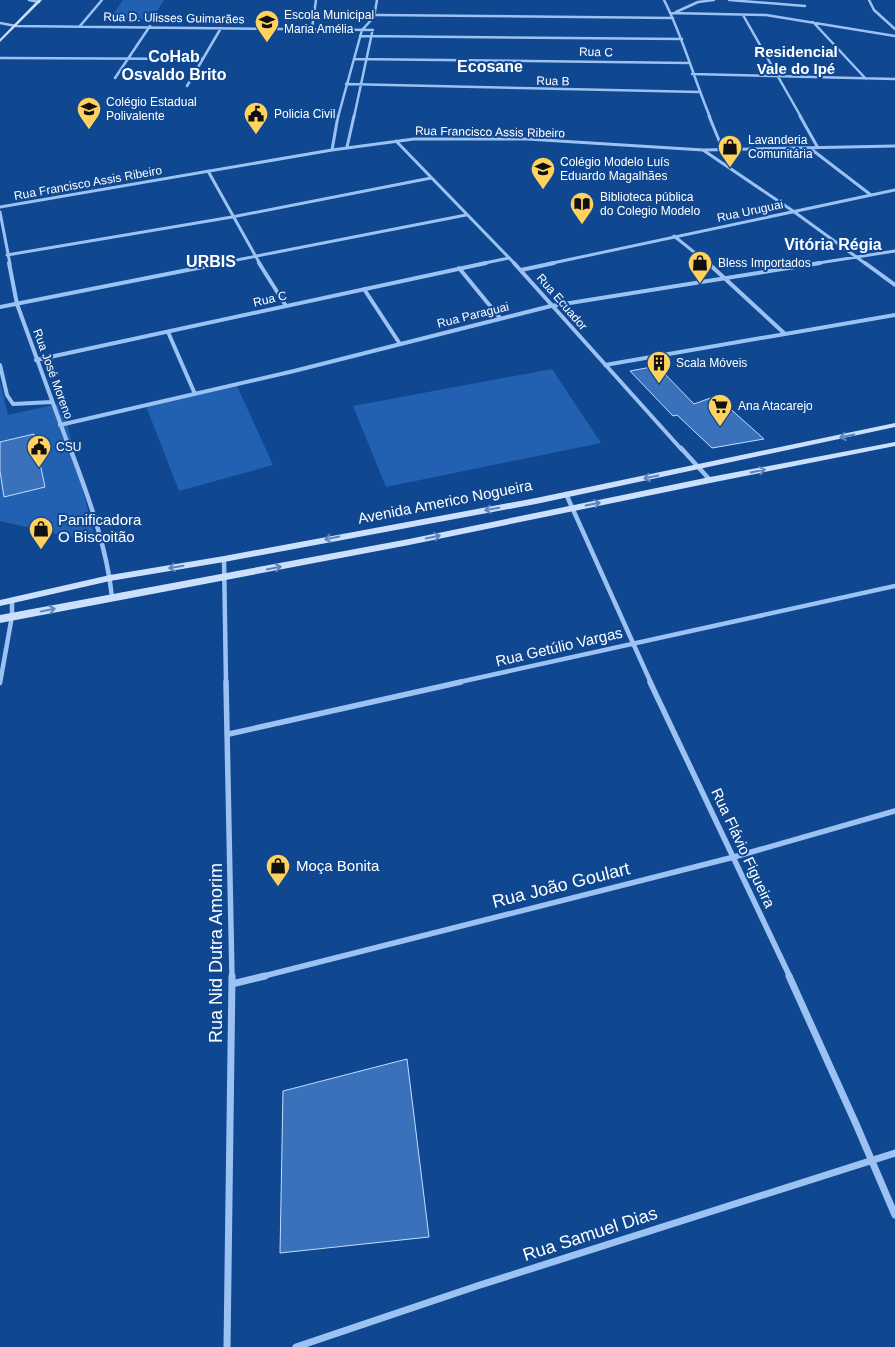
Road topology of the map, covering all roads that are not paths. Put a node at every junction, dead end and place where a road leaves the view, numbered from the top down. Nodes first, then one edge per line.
1 (29, 0) edge
2 (102, 0) edge
3 (316, 0) edge
4 (377, 0) edge
5 (664, 0) edge
6 (714, 0) edge
7 (729, 0) edge
8 (868, 0) edge
9 (40, 1) edge
10 (805, 6) dead end
11 (670, 13) junction
12 (676, 13) junction
13 (376, 15) junction
14 (743, 15) junction
15 (673, 18) junction
16 (812, 22) junction
17 (0, 23) edge
18 (371, 25) junction
19 (16, 26) junction
20 (80, 26) junction
21 (150, 26) junction
22 (221, 28) junction
23 (312, 28) junction
24 (895, 29) edge
25 (362, 30) junction
26 (373, 30) junction
27 (894, 35) edge
28 (360, 36) junction
29 (372, 36) junction
30 (682, 39) junction
31 (0, 41) edge
32 (0, 58) edge
33 (203, 59) junction
34 (354, 59) junction
35 (366, 59) junction
36 (126, 60) junction
37 (688, 63) junction
38 (692, 74) junction
39 (778, 76) junction
40 (115, 78) dead end
41 (866, 79) junction
42 (895, 79) edge
43 (346, 84) junction
44 (360, 84) junction
45 (187, 86) dead end
46 (700, 92) junction
47 (396, 141) junction
48 (895, 146) edge
49 (347, 147) junction
50 (811, 148) junction
51 (818, 148) junction
52 (332, 150) junction
53 (703, 150) junction
54 (723, 150) junction
55 (208, 171) junction
56 (431, 178) junction
57 (895, 190) edge
58 (871, 195) junction
59 (0, 207) edge
60 (793, 211) junction
61 (0, 212) edge
62 (466, 215) junction
63 (232, 217) junction
64 (674, 236) junction
65 (0, 248) edge
66 (6, 250) junction
67 (895, 251) edge
68 (7, 255) junction
69 (255, 257) junction
70 (509, 258) junction
71 (856, 258) junction
72 (459, 268) junction
73 (520, 270) junction
74 (726, 277) junction
75 (895, 285) edge
76 (364, 289) junction
77 (17, 304) junction
78 (286, 306) junction
79 (551, 306) junction
80 (0, 307) edge
81 (895, 314) edge
82 (500, 318) junction
83 (168, 332) junction
84 (784, 333) junction
85 (400, 344) junction
86 (36, 360) junction
87 (0, 365) edge
88 (605, 365) junction
89 (195, 394) junction
90 (52, 402) junction
91 (60, 425) junction
92 (895, 425) edge
93 (895, 444) edge
94 (699, 467) junction
95 (710, 480) junction
96 (566, 494) junction
97 (572, 509) junction
98 (224, 559) junction
99 (110, 578) junction
100 (226, 578) junction
101 (895, 586) edge
102 (112, 597) junction
103 (12, 600) junction
104 (0, 603) edge
105 (12, 616) junction
106 (0, 619) edge
107 (632, 643) junction
108 (0, 683) edge
109 (229, 734) junction
110 (895, 811) edge
111 (734, 857) junction
112 (232, 984) junction
113 (895, 1153) edge
114 (872, 1160) junction
115 (895, 1215) edge
116 (227, 1347) edge
117 (296, 1347) edge

1 - 9 street
2 - 20 street
3 - 23 street
4 - 13 street
5 - 11 street
6 - 12 street
7 - 10 street
8 - 24 street
9 - 19 street
11 - 12 street
11 - 15 street
12 - 14 street
13 - 15 street
13 - 18 street
14 - 16 street
14 - 39 street
15 - 30 street
16 - 27 street
16 - 41 street
17 - 19 street, Rua D. Ulisses Guimarães
18 - 25 street
18 - 26 street
19 - 20 street, Rua D. Ulisses Guimarães
19 - 31 street
20 - 21 street, Rua D. Ulisses Guimarães
21 - 22 street, Rua D. Ulisses Guimarães
21 - 36 street
22 - 23 street, Rua D. Ulisses Guimarães
22 - 33 street
23 - 25 street, Rua D. Ulisses Guimarães
25 - 26 street, Rua D. Ulisses Guimarães
25 - 28 street
26 - 29 street
28 - 29 street
28 - 34 street
29 - 30 street
29 - 35 street
30 - 37 street
32 - 36 street
33 - 36 street
33 - 45 street
34 - 35 street, Rua C
34 - 43 street
35 - 37 street, Rua C
35 - 44 street
36 - 40 street
37 - 38 street
38 - 39 street
38 - 46 street
39 - 41 street
39 - 51 street
41 - 42 street
43 - 44 street, Rua B
43 - 52 street
44 - 46 street, Rua B
44 - 49 street
46 - 54 street
47 - 49 street, Rua Francisco Assis Ribeiro
47 - 53 street, Rua Francisco Assis Ribeiro
47 - 56 street, Rua Ecuador
48 - 51 street, Rua Francisco Assis Ribeiro
49 - 52 street, Rua Francisco Assis Ribeiro
50 - 51 street, Rua Francisco Assis Ribeiro
50 - 54 street, Rua Francisco Assis Ribeiro
50 - 58 street
52 - 55 street, Rua Francisco Assis Ribeiro
53 - 54 street, Rua Francisco Assis Ribeiro
53 - 60 street
55 - 59 street, Rua Francisco Assis Ribeiro
55 - 63 street
56 - 62 street, Rua Ecuador
56 - 63 street
57 - 58 street, Rua Uruguai
58 - 60 street, Rua Uruguai
60 - 64 street, Rua Uruguai
60 - 71 street
61 - 66 street, Rua José Moreno
62 - 69 street
62 - 70 street, Rua Ecuador
63 - 68 street
63 - 69 street
64 - 73 street, Rua Uruguai
64 - 74 street
65 - 66 street
66 - 68 street, Rua José Moreno
67 - 71 street, Rua Paraguai
68 - 77 street, Rua José Moreno
69 - 77 street
69 - 78 street
70 - 72 street, Rua C
70 - 73 street, Rua Ecuador
71 - 74 street, Rua Paraguai
71 - 75 street
72 - 76 street, Rua C
72 - 82 street
73 - 79 street, Rua Ecuador
74 - 79 street, Rua Paraguai
74 - 84 street
76 - 78 street, Rua C
76 - 85 street
77 - 80 street
77 - 86 street, Rua José Moreno
78 - 83 street, Rua C
79 - 82 street, Rua Paraguai
79 - 88 street, Rua Ecuador
81 - 84 street
82 - 85 street, Rua Paraguai
83 - 86 street, Rua C
83 - 89 street
84 - 88 street
85 - 89 street, Rua Paraguai
86 - 90 street, Rua José Moreno
87 - 90 street
88 - 94 street, Rua Ecuador
89 - 91 street, Rua Paraguai
90 - 91 street, Rua José Moreno
91 - 99 street, Rua José Moreno
92 -> 94 street, Avenida Americo Nogueira
95 -> 93 street, Avenida Americo Nogueira
94 - 95 street, Rua Ecuador
94 -> 96 street, Avenida Americo Nogueira
97 -> 95 street, Avenida Americo Nogueira
96 - 97 street, Rua Flávio Figueira
96 -> 98 street, Avenida Americo Nogueira
100 -> 97 street, Avenida Americo Nogueira
97 - 107 street, Rua Flávio Figueira
98 -> 99 street, Avenida Americo Nogueira
98 - 100 street, Rua Nid Dutra Amorim
99 - 102 street, Rua José Moreno
99 - 103 street, Avenida Americo Nogueira
100 - 102 street, Avenida Americo Nogueira
100 - 109 street, Rua Nid Dutra Amorim
101 - 107 street, Rua Getúlio Vargas
105 -> 102 street, Avenida Americo Nogueira
103 - 104 street, Avenida Americo Nogueira
103 - 105 street
105 - 106 street, Avenida Americo Nogueira
105 - 108 street
107 - 109 street, Rua Getúlio Vargas
107 - 111 street, Rua Flávio Figueira
109 - 112 street, Rua Nid Dutra Amorim
110 - 111 street, Rua João Goulart
111 - 112 street, Rua João Goulart
111 - 114 street, Rua Flávio Figueira
112 - 116 street, Rua Nid Dutra Amorim
113 - 114 street, Rua Samuel Dias
114 - 115 street, Rua Flávio Figueira
114 - 117 street, Rua Samuel Dias

